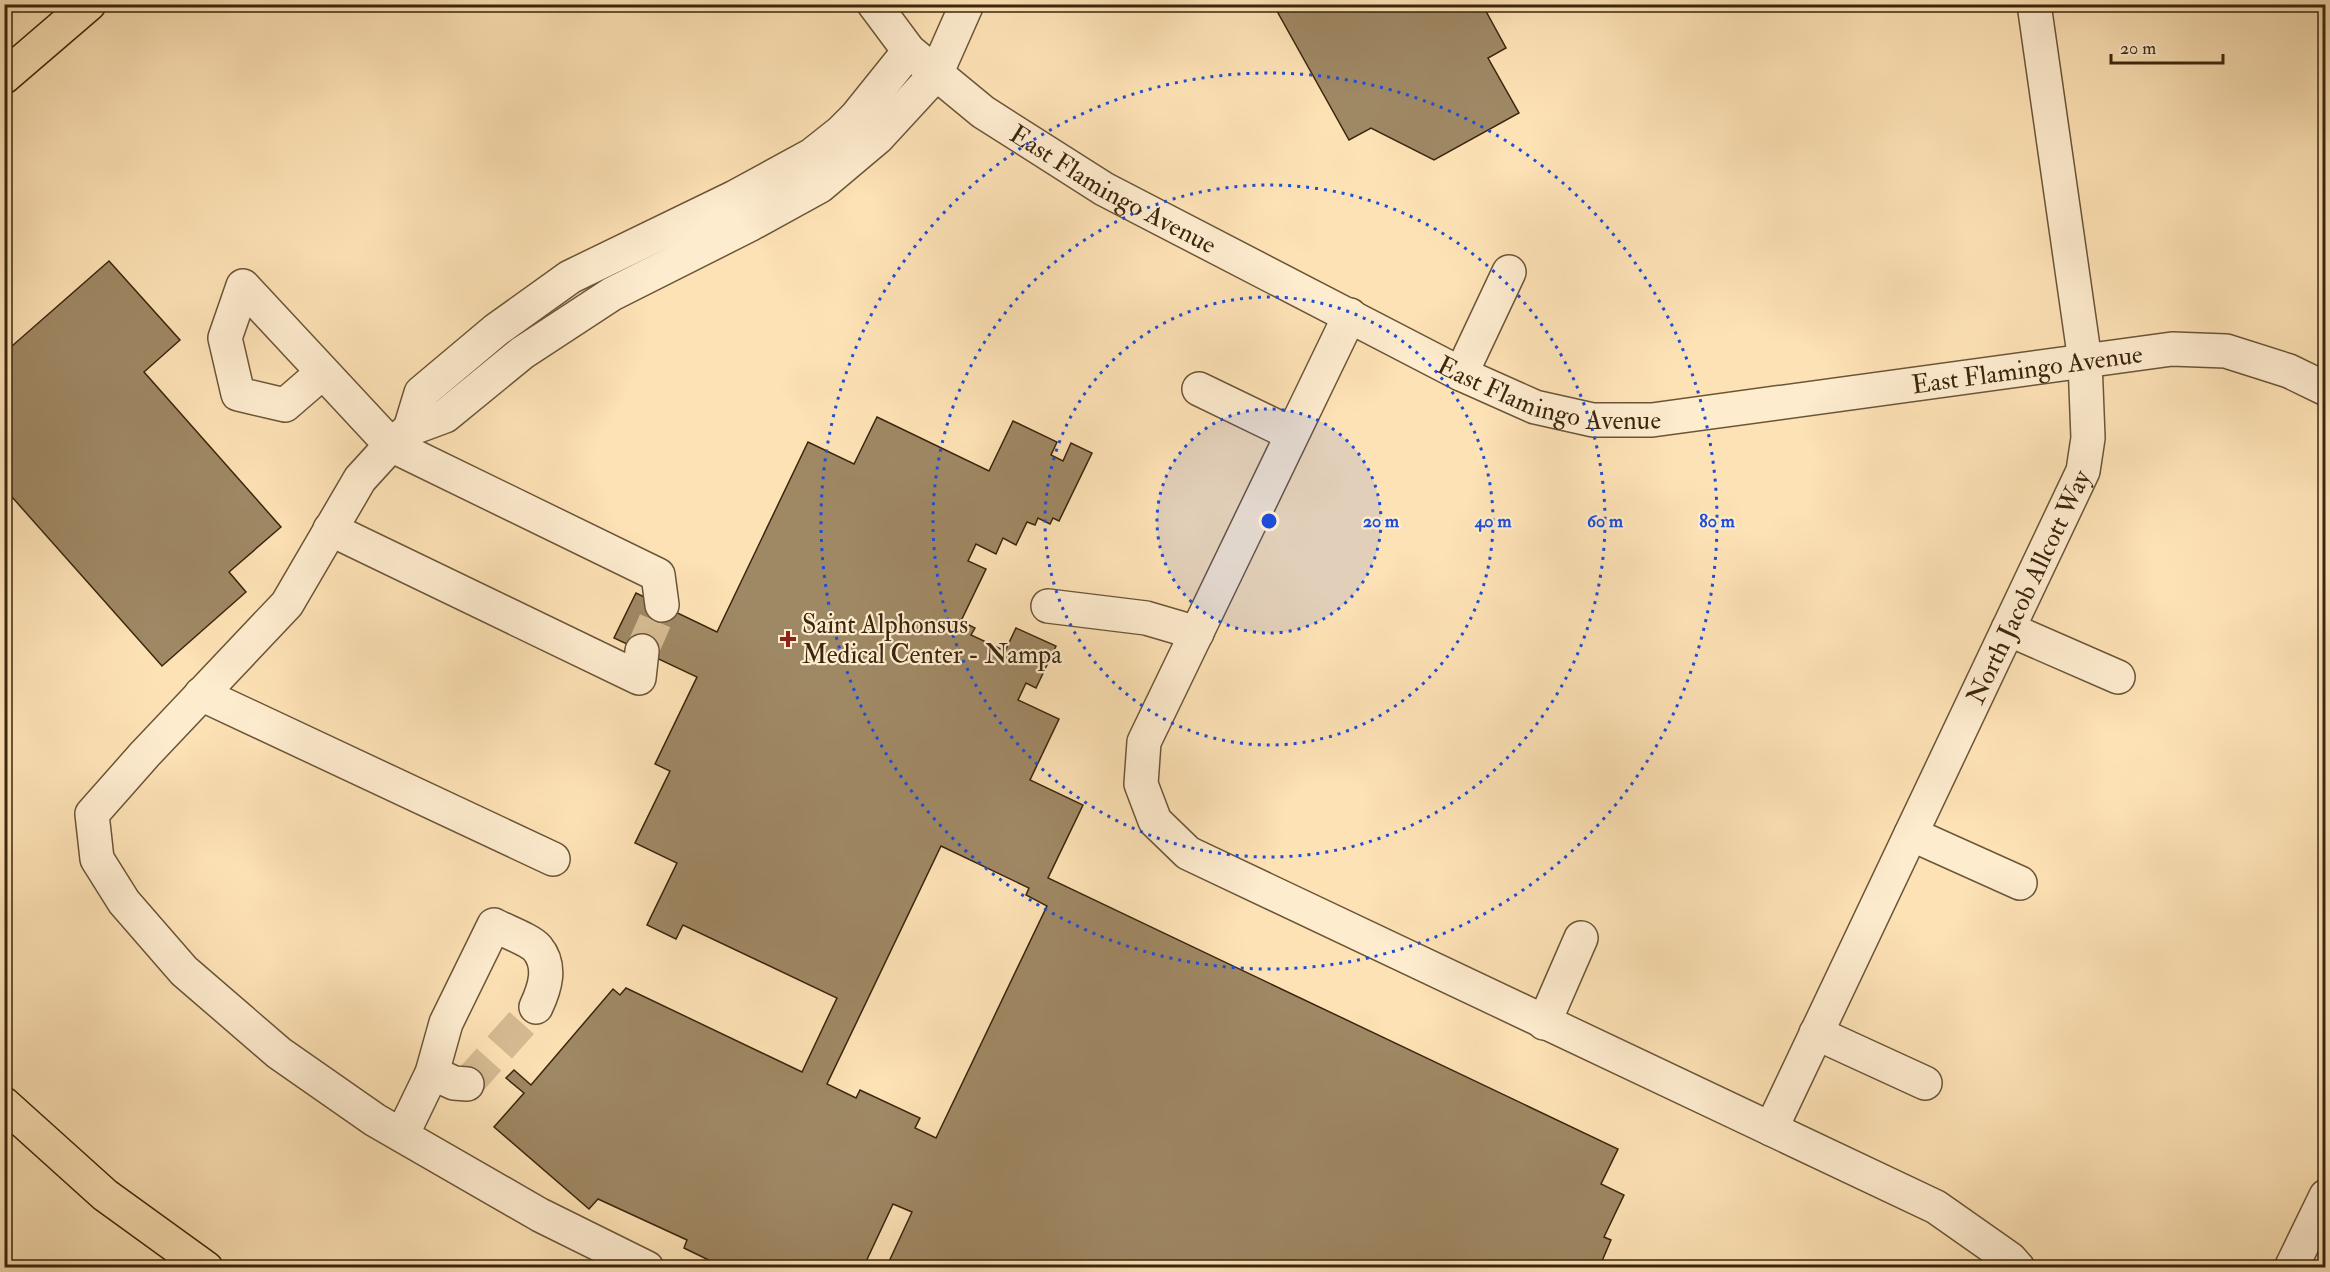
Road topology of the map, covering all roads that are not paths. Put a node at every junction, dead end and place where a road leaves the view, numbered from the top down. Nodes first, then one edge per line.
1 (89, 4) edge
2 (873, 4) edge
3 (968, 4) edge
4 (2034, 4) edge
5 (909, 51) junction
6 (936, 74) junction
7 (4, 77) edge
8 (1509, 272) dead end
9 (1350, 315) junction
10 (2085, 362) junction
11 (322, 373) dead end
12 (1461, 374) junction
13 (1199, 389) dead end
14 (2325, 389) edge
15 (1292, 434) junction
16 (400, 437) junction
17 (330, 529) junction
18 (662, 605) tunnel mouth
19 (1048, 606) dead end
20 (2008, 629) junction
21 (1197, 633) junction
22 (642, 651) tunnel mouth
23 (2118, 677) dead end
24 (201, 694) junction
25 (1911, 834) junction
26 (553, 859) dead end
27 (2020, 883) dead end
28 (1581, 938) dead end
29 (536, 1006) tunnel mouth
30 (1544, 1023) junction
31 (1816, 1033) junction
32 (432, 1073) junction
33 (1925, 1083) dead end
34 (467, 1084) dead end
35 (4, 1104) edge
36 (1771, 1129) junction
37 (402, 1135) junction
38 (2325, 1196) edge
39 (206, 1268) edge
40 (646, 1268) edge
41 (2018, 1268) edge
42 (2291, 1268) edge

1 - 7 main road
2 - 5 street, East Flamingo Avenue
3 - 6 street
4 - 10 street, North Jacob Allcott Way
5 - 6 street, East Flamingo Avenue
5 - 16 street
6 - 9 street, East Flamingo Avenue
6 - 16 street
8 - 12 street
9 - 12 street, East Flamingo Avenue
9 - 15 street
10 - 12 street, East Flamingo Avenue
10 - 14 street, East Flamingo Avenue
10 - 20 street, North Jacob Allcott Way
11 - 16 street
13 - 15 street
15 - 21 street
16 - 17 street
16 - 18 street
17 - 22 street
17 - 24 street
19 - 21 street
20 - 23 street
20 - 25 street, North Jacob Allcott Way
21 - 30 street
24 - 26 street
24 - 37 street
25 - 27 street
25 - 31 street, North Jacob Allcott Way
28 - 30 street
29 - 32 street
30 - 36 street
31 - 33 street
31 - 36 street, North Jacob Allcott Way
32 - 34 street
32 - 37 street
35 - 39 main road
36 - 41 street
37 - 40 street
38 - 42 street

